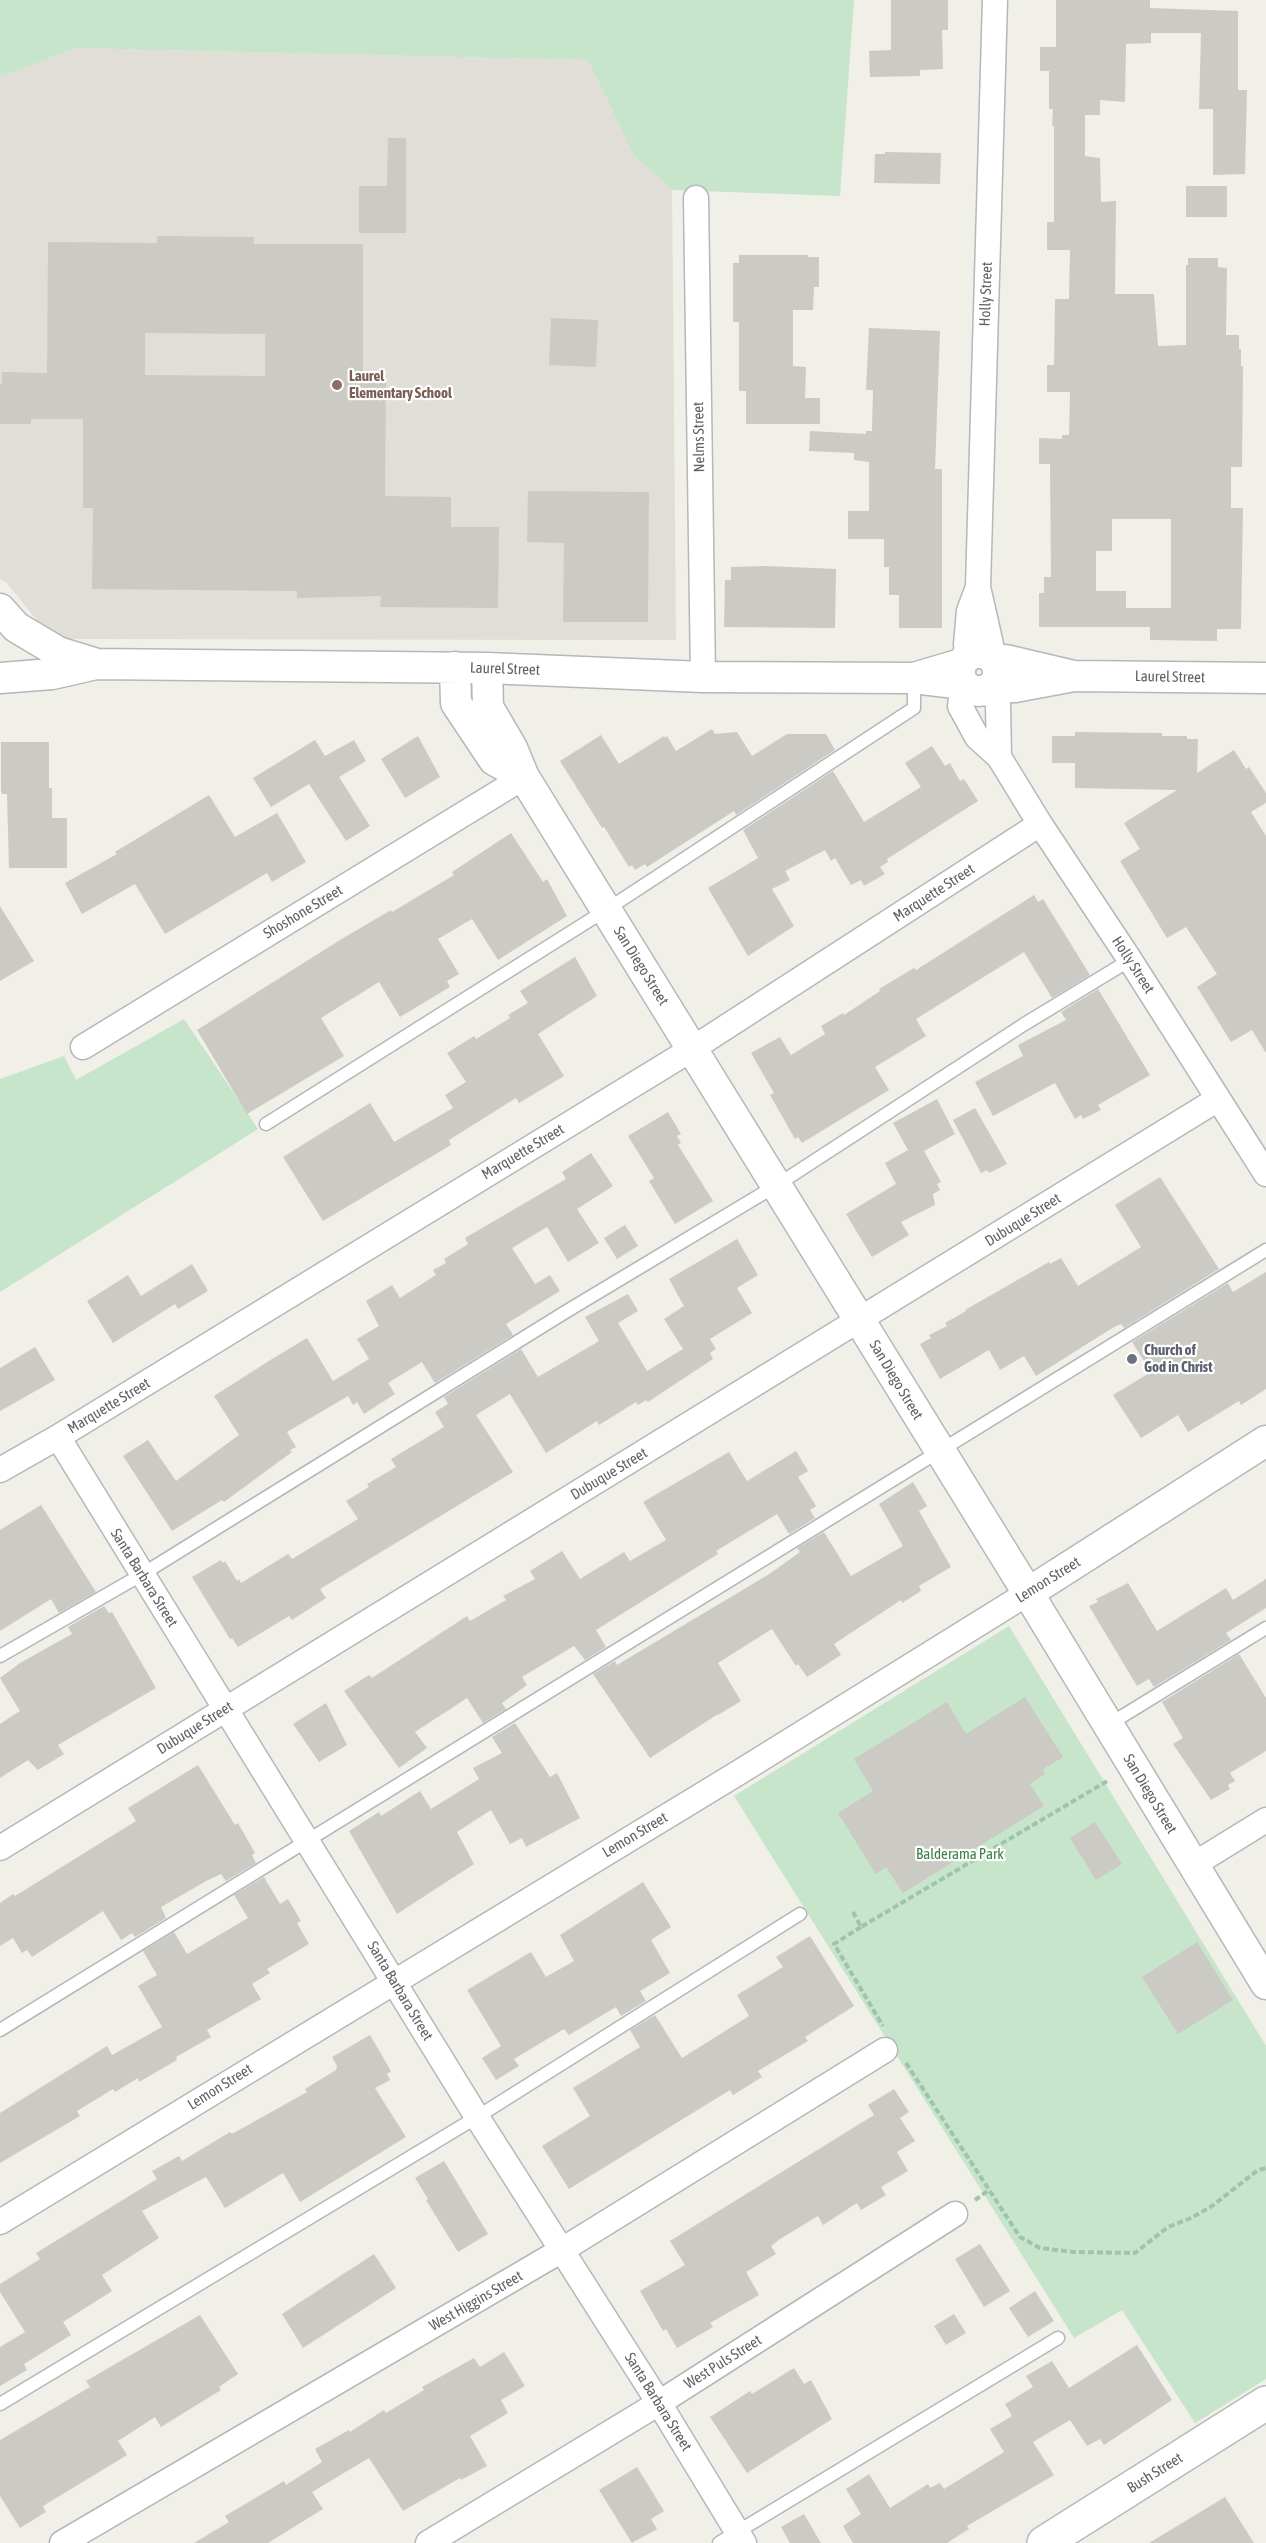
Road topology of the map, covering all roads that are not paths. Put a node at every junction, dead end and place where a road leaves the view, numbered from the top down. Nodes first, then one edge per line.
1 (995, 0) edge
2 (696, 198) dead end
3 (0, 609) edge
4 (96, 664) junction
5 (455, 667) junction
6 (487, 668) junction
7 (976, 671) junction
8 (703, 677) junction
9 (0, 678) edge
10 (914, 678) junction
11 (1266, 678) edge
12 (999, 758) junction
13 (524, 777) junction
14 (1040, 825) junction
15 (606, 910) junction
16 (1130, 960) junction
17 (83, 1047) dead end
18 (692, 1049) junction
19 (1218, 1100) junction
20 (266, 1124) dead end
21 (1266, 1174) edge
22 (777, 1185) junction
23 (1266, 1250) edge
24 (860, 1321) junction
25 (58, 1437) junction
26 (1266, 1441) edge
27 (939, 1452) junction
28 (0, 1470) edge
29 (141, 1575) junction
30 (1028, 1593) junction
31 (1266, 1628) edge
32 (0, 1656) edge
33 (226, 1709) junction
34 (1108, 1725) junction
35 (1266, 1820) edge
36 (308, 1841) junction
37 (0, 1848) edge
38 (1193, 1865) junction
39 (800, 1914) dead end
40 (394, 1981) junction
41 (1266, 1984) edge
42 (0, 2030) edge
43 (891, 2047) road end
44 (477, 2117) junction
45 (955, 2214) dead end
46 (0, 2222) edge
47 (562, 2250) junction
48 (1058, 2338) dead end
49 (659, 2403) junction
50 (1266, 2403) edge
51 (0, 2404) edge
52 (734, 2539) edge
53 (62, 2543) edge
54 (428, 2543) edge
55 (1044, 2543) edge

1 - 7 street, Holly Street
2 - 8 street, Nelms Street
3 - 4 street
4 - 5 street, Laurel Street
4 - 9 street
5 - 6 street, Laurel Street
5 - 13 street, San Diego Street
6 - 8 street, Laurel Street
6 - 13 street, San Diego Street
7 - 10 street, Laurel Street
7 - 11 street, Laurel Street
7 - 12 street, Holly Street
7 - 12 street, Holly Street
8 - 10 street, Laurel Street
10 - 15 lane
12 - 14 street, Holly Street
13 - 15 street, San Diego Street
13 - 17 street, Shoshone Street
14 - 16 street, Holly Street
14 - 18 street, Marquette Street
15 - 18 street, San Diego Street
15 - 20 lane
16 - 19 street, Holly Street
16 - 22 lane
18 - 22 street, San Diego Street
18 - 25 street, Marquette Street
19 - 21 street, Holly Street
19 - 24 street, Dubuque Street
22 - 24 street, San Diego Street
22 - 29 lane
23 - 27 lane
24 - 27 street, San Diego Street
24 - 33 street, Dubuque Street
25 - 28 street, Marquette Street
25 - 29 street, Santa Barbara Street
26 - 30 street, Lemon Street
27 - 30 street, San Diego Street
27 - 36 lane
29 - 32 lane
29 - 33 street, Santa Barbara Street
30 - 34 street, San Diego Street
30 - 40 street, Lemon Street
31 - 34 lane
33 - 36 street, Santa Barbara Street
33 - 37 street, Dubuque Street
34 - 38 street, San Diego Street
35 - 38 street
36 - 40 street, Santa Barbara Street
36 - 42 lane
38 - 41 street, San Diego Street
39 - 44 lane
40 - 44 street, Santa Barbara Street
40 - 46 street, Lemon Street
43 - 47 street, West Higgins Street
44 - 47 street, Santa Barbara Street
44 - 51 lane
45 - 49 street, West Puls Street
47 - 49 street, Santa Barbara Street
47 - 53 street, West Higgins Street
48 - 52 lane
49 - 52 street, Santa Barbara Street
49 - 54 street, West Puls Street
50 - 55 main road, Bush Street

